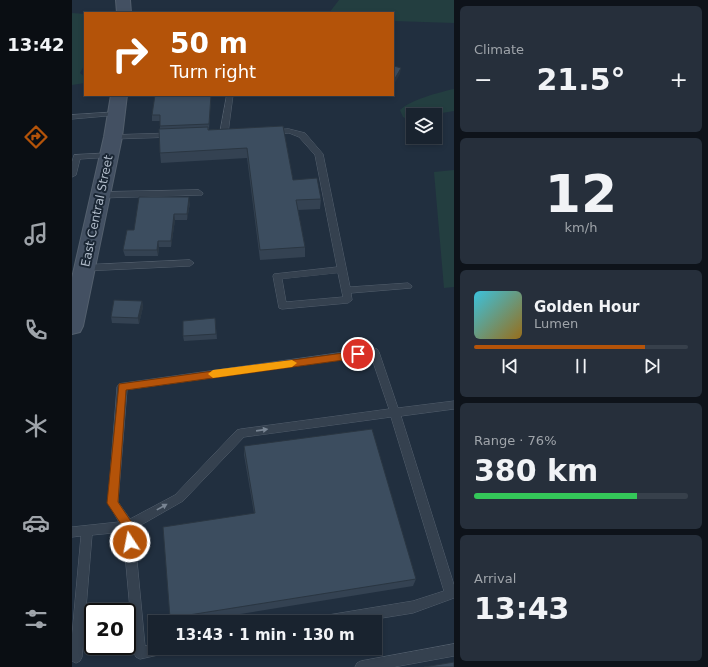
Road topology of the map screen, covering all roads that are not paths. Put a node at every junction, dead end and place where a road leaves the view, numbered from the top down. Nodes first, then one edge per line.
1 (123, 0) edge
2 (124, 12) edge
3 (119, 96) edge
4 (230, 96) edge
5 (116, 114) junction
6 (72, 117) edge
7 (267, 132) edge
8 (223, 133) edge
9 (176, 135) edge
10 (111, 146) junction
11 (72, 175) edge
12 (199, 193) dead end
13 (100, 195) junction
14 (190, 263) dead end
15 (342, 270) junction
16 (79, 277) edge
17 (408, 286) dead end
18 (346, 290) junction
19 (72, 326) edge
20 (454, 405) edge
21 (395, 412) junction
22 (128, 526) junction
23 (86, 531) junction
24 (72, 532) edge
25 (364, 615) edge
26 (454, 650) edge
27 (148, 652) edge
28 (76, 658) dead end
29 (361, 667) edge

1 - 2 main road
3 - 5 main road, East Central Street
4 - 8 lane
5 - 6 lane
5 - 10 main road, East Central Street
7 - 15 lane
9 - 10 lane
10 - 11 lane
10 - 13 main road, East Central Street
12 - 13 lane
13 - 16 main road, East Central Street
14 - 16 lane
15 - 18 lane
15 - 18 lane
16 - 19 main road, East Central Street
17 - 18 lane
20 - 21 lane
22 -> 21 lane
21 - 22 lane
21 - 25 lane
22 - 23 lane
22 - 27 lane
23 - 24 lane
23 - 28 lane
26 - 29 lane

